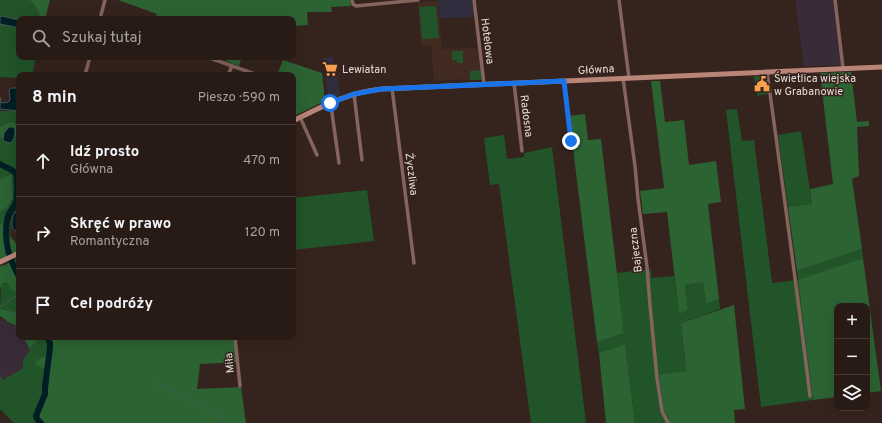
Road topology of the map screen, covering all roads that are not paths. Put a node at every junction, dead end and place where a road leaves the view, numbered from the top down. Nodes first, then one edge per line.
1 (106, 0) edge
2 (352, 0) edge
3 (418, 0) edge
4 (474, 0) edge
5 (619, 0) edge
6 (835, 0) edge
7 (102, 16) edge
8 (89, 60) edge
9 (215, 60) edge
10 (232, 66) junction
11 (882, 67) edge
12 (844, 68) junction
13 (86, 72) edge
14 (229, 72) edge
15 (249, 72) edge
16 (767, 72) junction
17 (626, 78) junction
18 (564, 81) junction
19 (514, 83) junction
20 (484, 84) junction
21 (392, 88) junction
22 (354, 94) junction
23 (330, 103) junction
24 (300, 118) junction
25 (296, 120) edge
26 (571, 141) dead end
27 (522, 151) dead end
28 (318, 155) dead end
29 (362, 160) dead end
30 (339, 163) dead end
31 (16, 254) edge
32 (1, 262) edge
33 (414, 263) dead end
34 (235, 340) edge
35 (240, 386) dead end
36 (810, 396) dead end
37 (667, 421) edge

1 - 7 street
2 - 3 street
4 - 20 street, Hotelowa
5 - 17 street, Bajeczna
6 - 12 street
8 - 13 street
9 - 10 street
10 - 14 street
10 - 15 street
11 - 12 street, Główna
12 - 16 street, Główna
16 - 17 street, Główna
16 - 36 street
17 - 18 street, Główna
17 - 37 street, Bajeczna
18 - 19 street, Główna
18 - 26 street
19 - 20 street, Główna
19 - 27 street, Radosna
20 - 21 street, Główna
21 - 22 street, Główna
21 - 33 street, Życzliwa
22 - 23 street, Główna
22 - 29 street
23 - 24 street, Główna
23 - 30 street
24 - 25 street, Główna
24 - 28 street
31 - 32 street
34 - 35 street, Miła

